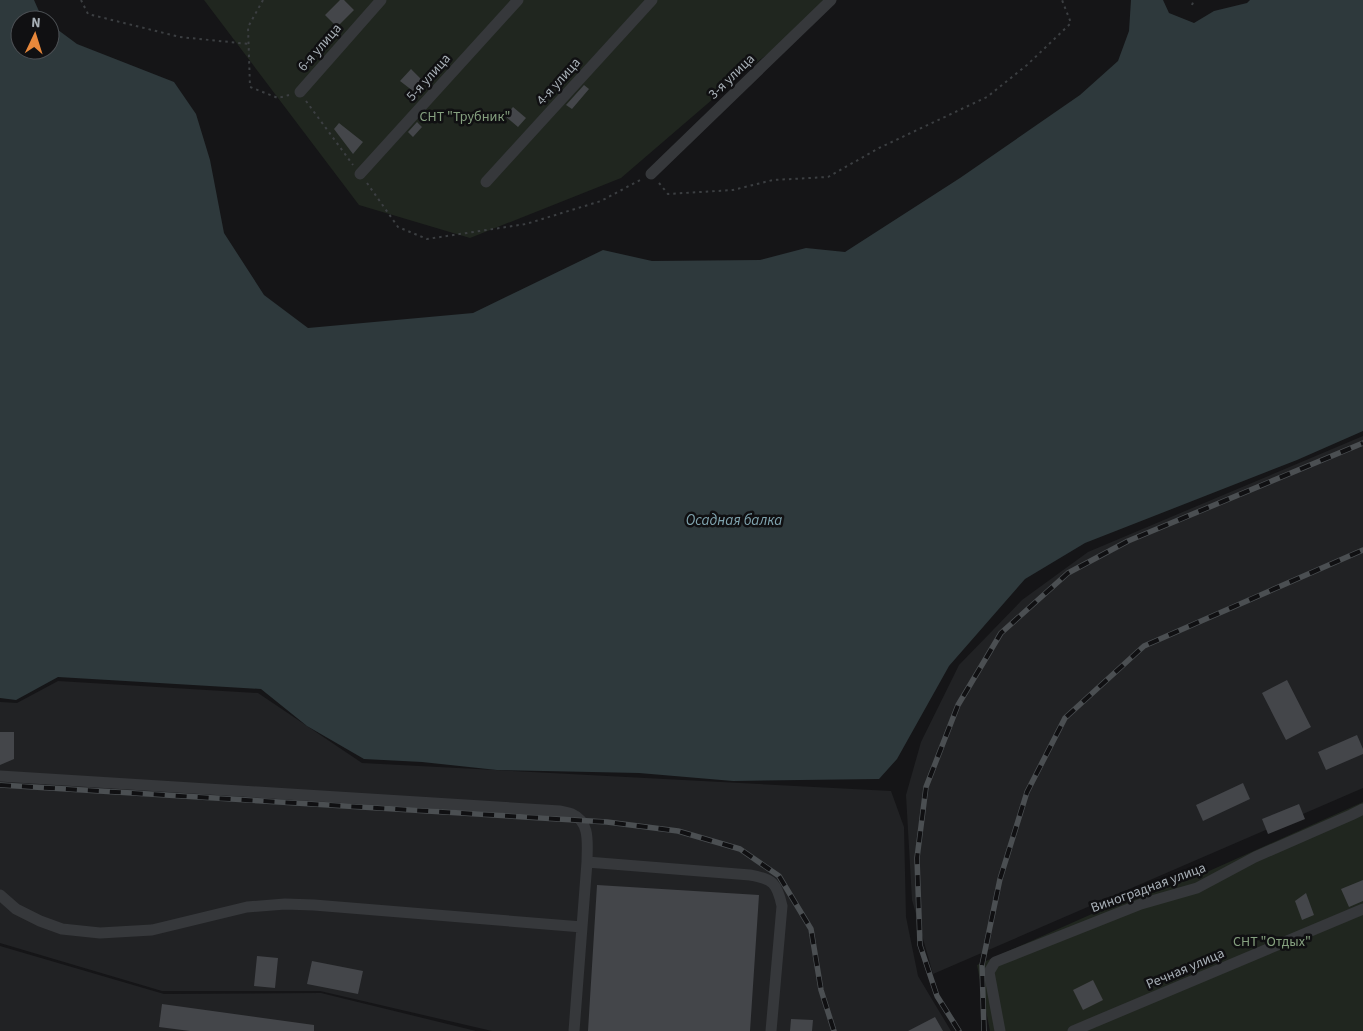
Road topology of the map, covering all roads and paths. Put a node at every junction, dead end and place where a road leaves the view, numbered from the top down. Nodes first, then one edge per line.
1 (81, 0) edge
2 (263, 0) edge
3 (381, 0) edge
4 (518, 0) edge
5 (652, 0) edge
6 (832, 0) edge
7 (1062, 0) edge
8 (1194, 0) edge
9 (1192, 5) dead end
10 (249, 44) junction
11 (300, 92) junction
12 (360, 174) junction
13 (651, 174) junction
14 (486, 182) dead end
15 (0, 776) edge
16 (1363, 809) edge
17 (587, 862) junction
18 (0, 895) edge
19 (1363, 909) edge
20 (582, 927) junction
21 (574, 1031) edge
22 (771, 1031) edge
23 (1000, 1031) edge
24 (1073, 1031) edge

1 - 10 path
2 - 10 path
3 - 11 street, 6-я улица
4 - 12 street, 5-я улица
5 - 14 street, 4-я улица
6 - 13 street, 3-я улица
7 - 13 path
8 - 9 path
10 - 11 path
11 - 12 path
12 - 13 path
15 - 17 street
16 - 23 street, Виноградная улица
17 - 20 street
17 - 22 street
18 - 20 street
19 - 24 street, Речная улица
20 - 21 street

